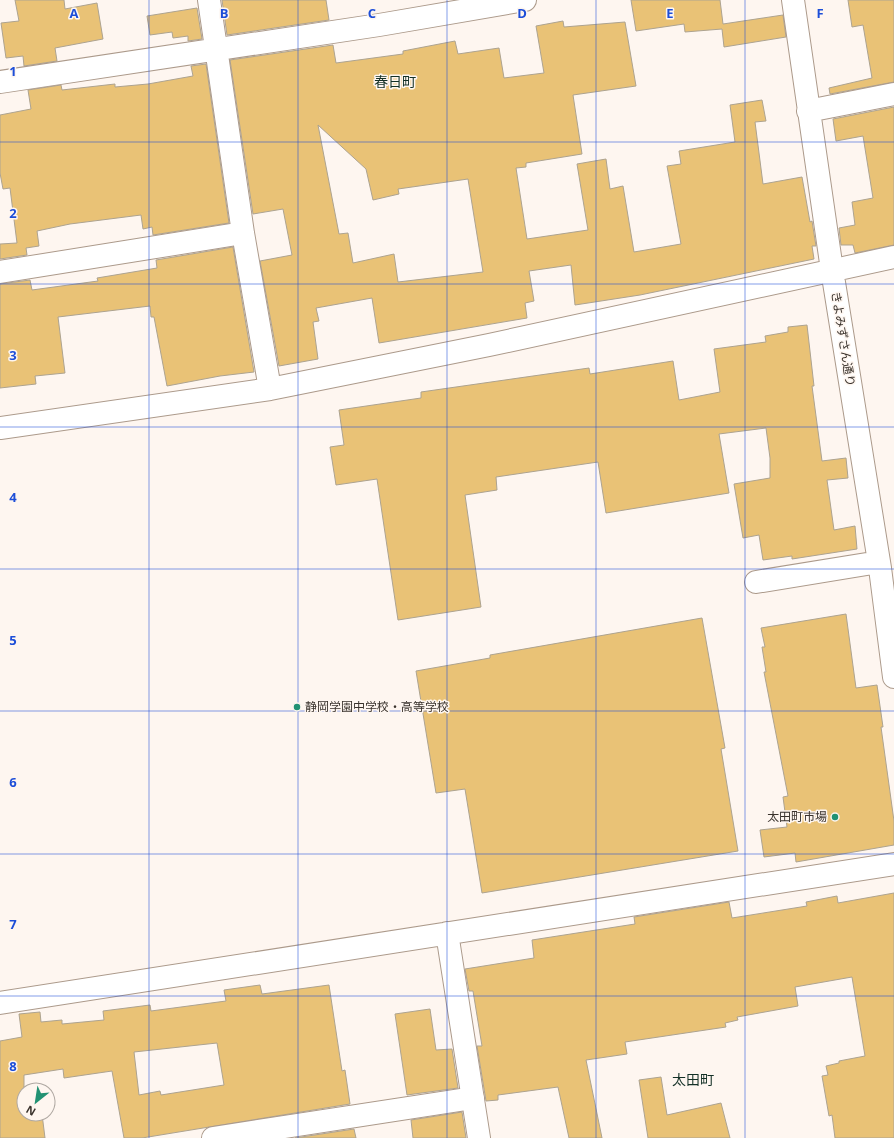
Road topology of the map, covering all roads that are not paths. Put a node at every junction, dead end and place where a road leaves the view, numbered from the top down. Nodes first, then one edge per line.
1 (209, 0) edge
2 (525, 0) edge
3 (793, 0) edge
4 (217, 49) junction
5 (0, 82) edge
6 (894, 94) edge
7 (808, 111) junction
8 (243, 234) junction
9 (894, 257) edge
10 (832, 270) junction
11 (0, 272) edge
12 (270, 389) junction
13 (0, 428) edge
14 (884, 565) edge
15 (756, 582) dead end
16 (894, 677) edge
17 (894, 864) edge
18 (447, 933) junction
19 (0, 1003) edge
20 (473, 1098) junction
21 (213, 1138) edge
22 (479, 1138) edge

1 - 4 street
2 - 4 street
3 - 7 street, きよみずさん通り
4 - 5 street
4 - 8 street
6 - 7 street
7 - 10 street, きよみずさん通り
8 - 11 street
8 - 12 street
9 - 10 street
10 - 12 street
10 - 14 street, きよみずさん通り
12 - 13 street
14 - 15 street
14 - 16 street, きよみずさん通り
17 - 18 street
18 - 19 street
18 - 20 street
20 - 21 street
20 - 22 street

